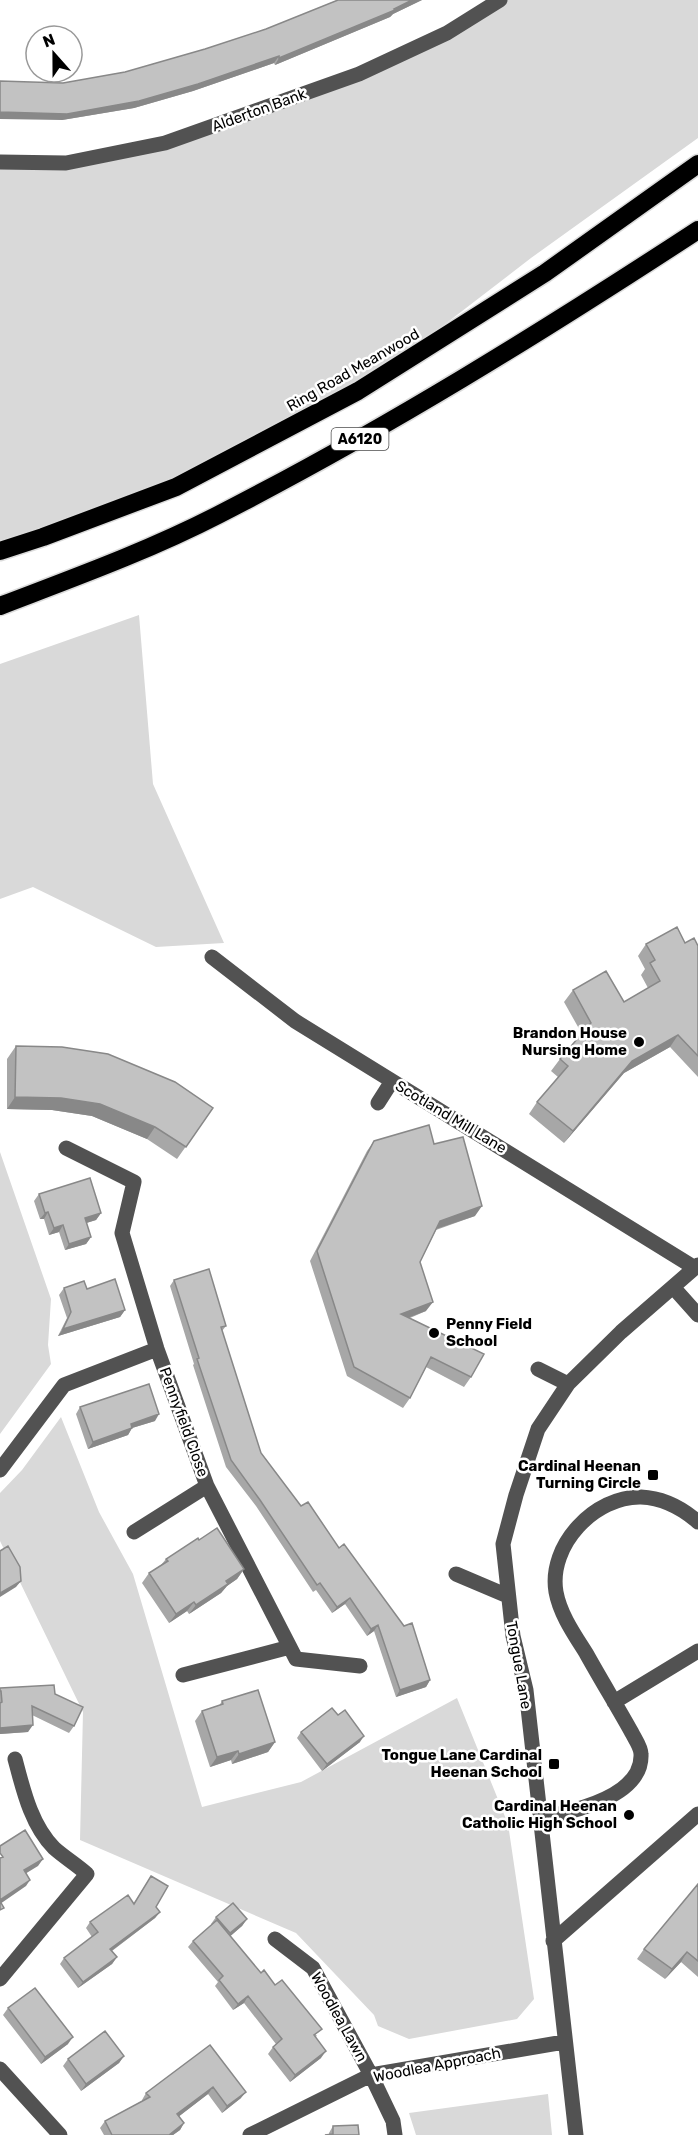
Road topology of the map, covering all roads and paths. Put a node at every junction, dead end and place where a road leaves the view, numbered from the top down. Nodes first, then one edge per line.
1 (500, 0) edge
2 (0, 162) edge
3 (697, 165) edge
4 (698, 230) edge
5 (0, 551) edge
6 (0, 606) edge
7 (212, 957) dead end
8 (392, 1081) junction
9 (378, 1103) dead end
10 (66, 1148) dead end
11 (696, 1267) edge
12 (673, 1287) junction
13 (698, 1315) edge
14 (158, 1349) junction
15 (538, 1369) dead end
16 (568, 1384) junction
17 (0, 1470) edge
18 (207, 1486) junction
19 (698, 1522) edge
20 (134, 1532) dead end
21 (456, 1574) dead end
22 (508, 1596) junction
23 (290, 1647) junction
24 (698, 1651) edge
25 (360, 1666) dead end
26 (183, 1675) dead end
27 (614, 1702) junction
28 (15, 1758) dead end
29 (698, 1814) edge
30 (540, 1818) junction
31 (275, 1940) dead end
32 (553, 1941) junction
33 (0, 1978) edge
34 (564, 2042) junction
35 (0, 2069) edge
36 (371, 2075) junction
37 (60, 2135) edge
38 (250, 2135) edge
39 (395, 2135) edge
40 (576, 2135) edge

1 - 2 street, Alderton Bank
3 - 5 highway, Ring Road Meanwood / A6120
4 - 6 highway, A6120
7 - 8 street, Scotland Mill Lane
8 - 9 street
8 - 11 street, Scotland Mill Lane
10 - 14 street, Pennyfield Close
11 - 12 street, Tongue Lane
12 - 13 street
12 - 16 street, Tongue Lane
14 - 17 street
14 - 18 street, Pennyfield Close
15 - 16 street
16 - 22 street, Tongue Lane
18 - 20 street
18 - 23 street, Pennyfield Close
19 - 27 street
21 - 22 street
22 - 30 street, Tongue Lane
23 - 25 street
23 - 26 street
24 - 27 street
27 - 30 street
28 - 33 street
29 - 32 street
30 - 32 street, Tongue Lane
31 - 36 street, Woodlea Lawn
32 - 34 street, Tongue Lane
34 - 36 street, Woodlea Approach
34 - 40 street, Tongue Lane
35 - 37 street
36 - 38 street, Woodlea Approach
36 - 39 street, Woodlea Lawn

